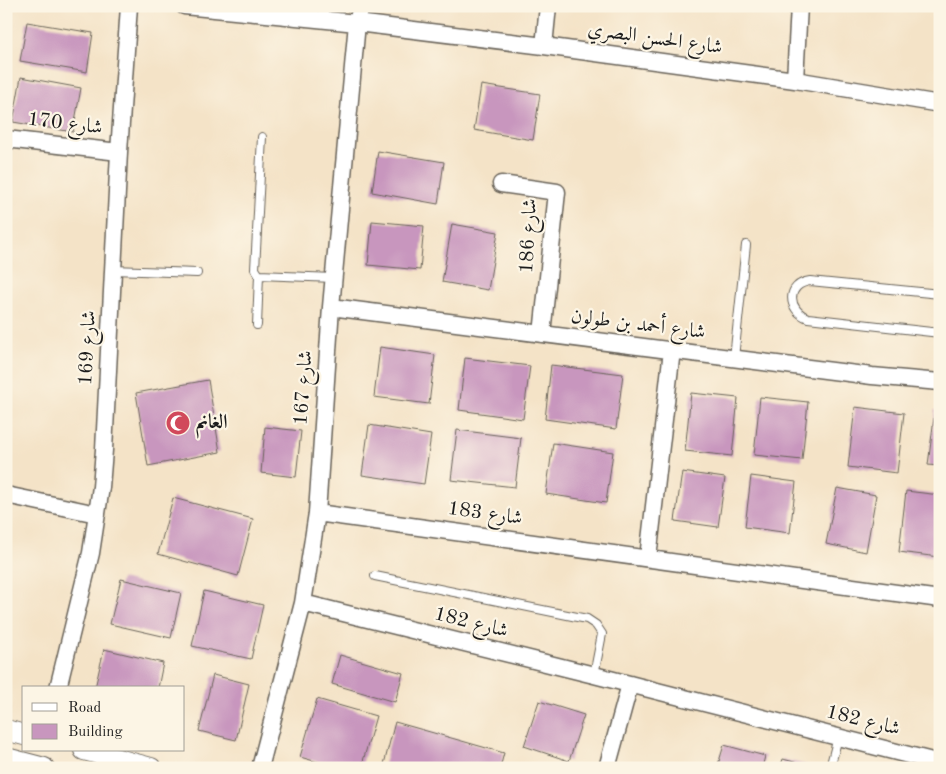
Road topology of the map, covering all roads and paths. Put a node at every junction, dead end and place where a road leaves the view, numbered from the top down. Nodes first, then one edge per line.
1 (129, 6) edge
2 (184, 6) edge
3 (361, 6) edge
4 (548, 6) edge
5 (799, 6) edge
6 (357, 23) junction
7 (544, 46) junction
8 (795, 80) junction
9 (940, 104) edge
10 (262, 137) dead end
11 (6, 139) edge
12 (119, 152) junction
13 (501, 184) dead end
14 (746, 245) dead end
15 (113, 270) junction
16 (197, 273) dead end
17 (260, 275) junction
18 (334, 278) junction
19 (940, 294) edge
20 (332, 307) junction
21 (256, 325) dead end
22 (940, 332) edge
23 (542, 334) junction
24 (672, 350) junction
25 (734, 358) junction
26 (940, 382) edge
27 (6, 495) edge
28 (317, 512) junction
29 (97, 514) junction
30 (648, 558) junction
31 (375, 576) dead end
32 (940, 599) edge
33 (303, 603) junction
34 (594, 675) junction
35 (630, 684) junction
36 (58, 686) edge
37 (6, 730) edge
38 (22, 734) edge
39 (838, 737) junction
40 (91, 752) edge
41 (6, 758) edge
42 (940, 763) edge
43 (44, 768) edge
44 (151, 768) edge
45 (260, 768) edge
46 (607, 768) edge
47 (830, 768) edge

1 - 12 street, شارع 169
2 - 6 street, شارع الحسن البصري
3 - 6 street, شارع 167
4 - 7 street
5 - 8 street
6 - 7 street, شارع الحسن البصري
6 - 18 street, شارع 167
7 - 8 street, شارع الحسن البصري
8 - 9 street, شارع الحسن البصري
10 - 17 lane
11 - 12 street, شارع 170
12 - 15 street, شارع 169
13 - 23 street, شارع 186
14 - 25 lane
15 - 16 lane
15 - 29 street, شارع 169
17 - 18 lane
17 - 21 lane
18 - 20 street, شارع 167
19 - 22 lane
20 - 23 street, شارع أحمد بن طولون
20 - 28 street, شارع 167
23 - 24 street, شارع أحمد بن طولون
24 - 25 street, شارع أحمد بن طولون
24 - 30 street
25 - 26 street, شارع أحمد بن طولون
27 - 29 street
28 - 30 street, شارع 183
28 - 33 street, شارع 167
29 - 36 street, شارع 169
30 - 32 street, شارع 183
31 - 34 lane
33 - 34 street, شارع 182
33 - 45 street, شارع 167
34 - 35 street, شارع 182
35 - 39 street, شارع 182
35 - 46 street
37 - 38 street
39 - 42 street, شارع 182
39 - 47 lane
40 - 44 street
41 - 43 street

